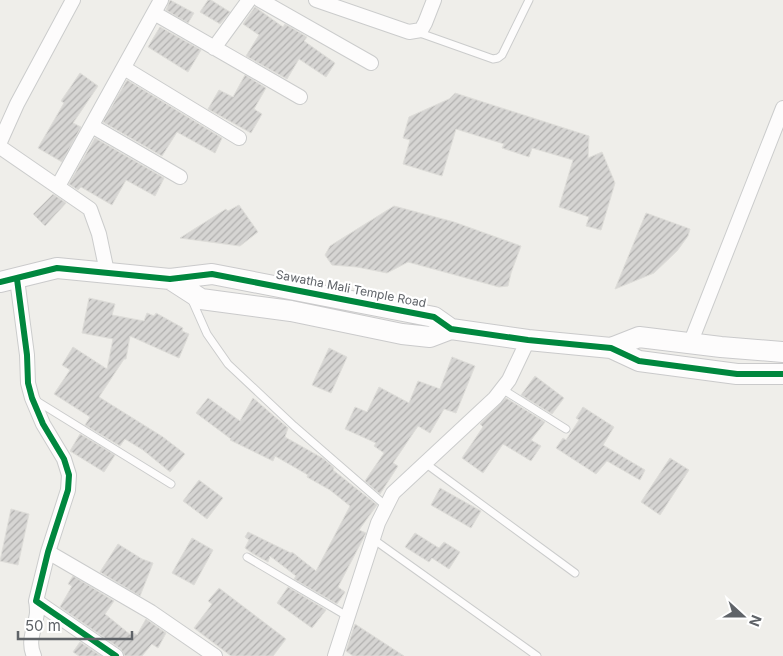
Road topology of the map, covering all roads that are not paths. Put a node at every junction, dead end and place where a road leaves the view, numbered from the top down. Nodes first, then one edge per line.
1 (73, 0) edge
2 (161, 0) edge
3 (249, 0) edge
4 (260, 0) edge
5 (316, 0) edge
6 (434, 0) edge
7 (529, 0) edge
8 (154, 13) junction
9 (416, 32) junction
10 (214, 48) junction
11 (371, 63) dead end
12 (124, 68) junction
13 (300, 97) dead end
14 (783, 108) edge
15 (92, 126) junction
16 (239, 138) dead end
17 (0, 142) edge
18 (0, 147) edge
19 (180, 177) dead end
20 (58, 186) junction
21 (107, 272) junction
22 (170, 279) junction
23 (9, 280) edge
24 (188, 291) junction
25 (451, 329) junction
26 (528, 340) junction
27 (690, 344) junction
28 (611, 348) junction
29 (783, 352) edge
30 (783, 374) edge
31 (502, 389) junction
32 (32, 398) junction
33 (566, 429) dead end
34 (425, 463) junction
35 (171, 484) dead end
36 (386, 506) junction
37 (372, 538) junction
38 (48, 552) junction
39 (247, 557) dead end
40 (575, 573) dead end
41 (36, 601) junction
42 (347, 616) junction
43 (338, 654) edge
44 (34, 656) edge
45 (116, 656) edge
46 (215, 656) edge
47 (537, 656) edge

1 - 17 street
2 - 8 street
3 - 10 street
4 - 11 street
5 - 9 street
6 - 9 street
7 - 9 lane
8 - 10 street
8 - 12 street
10 - 13 street
12 - 15 street
12 - 16 street
14 - 27 street
15 - 19 street
15 - 20 street
18 - 20 street
20 - 21 street
21 - 22 street, Sawatha Mali Temple Road
21 - 23 street, Sawatha Mali Temple Road
22 - 24 street, Sawatha Mali Temple Road
22 - 25 street, Sawatha Mali Temple Road
23 - 32 street
24 - 25 street, Sawatha Mali Temple Road
24 - 36 lane
25 - 26 street, Sawatha Mali Temple Road
26 - 28 street, Sawatha Mali Temple Road
26 - 31 street
27 - 28 street, Sawatha Mali Temple Road
27 - 29 street, Sawatha Mali Temple Road
28 - 30 street, Sawatha Mali Temple Road
31 - 33 lane
31 - 34 street
32 - 35 lane
32 - 38 street
34 - 36 street
34 - 40 lane
36 - 37 street
37 - 42 street
37 - 47 lane
38 - 41 street
38 - 46 street
39 - 42 lane
41 - 44 street
41 - 45 street
42 - 43 street

